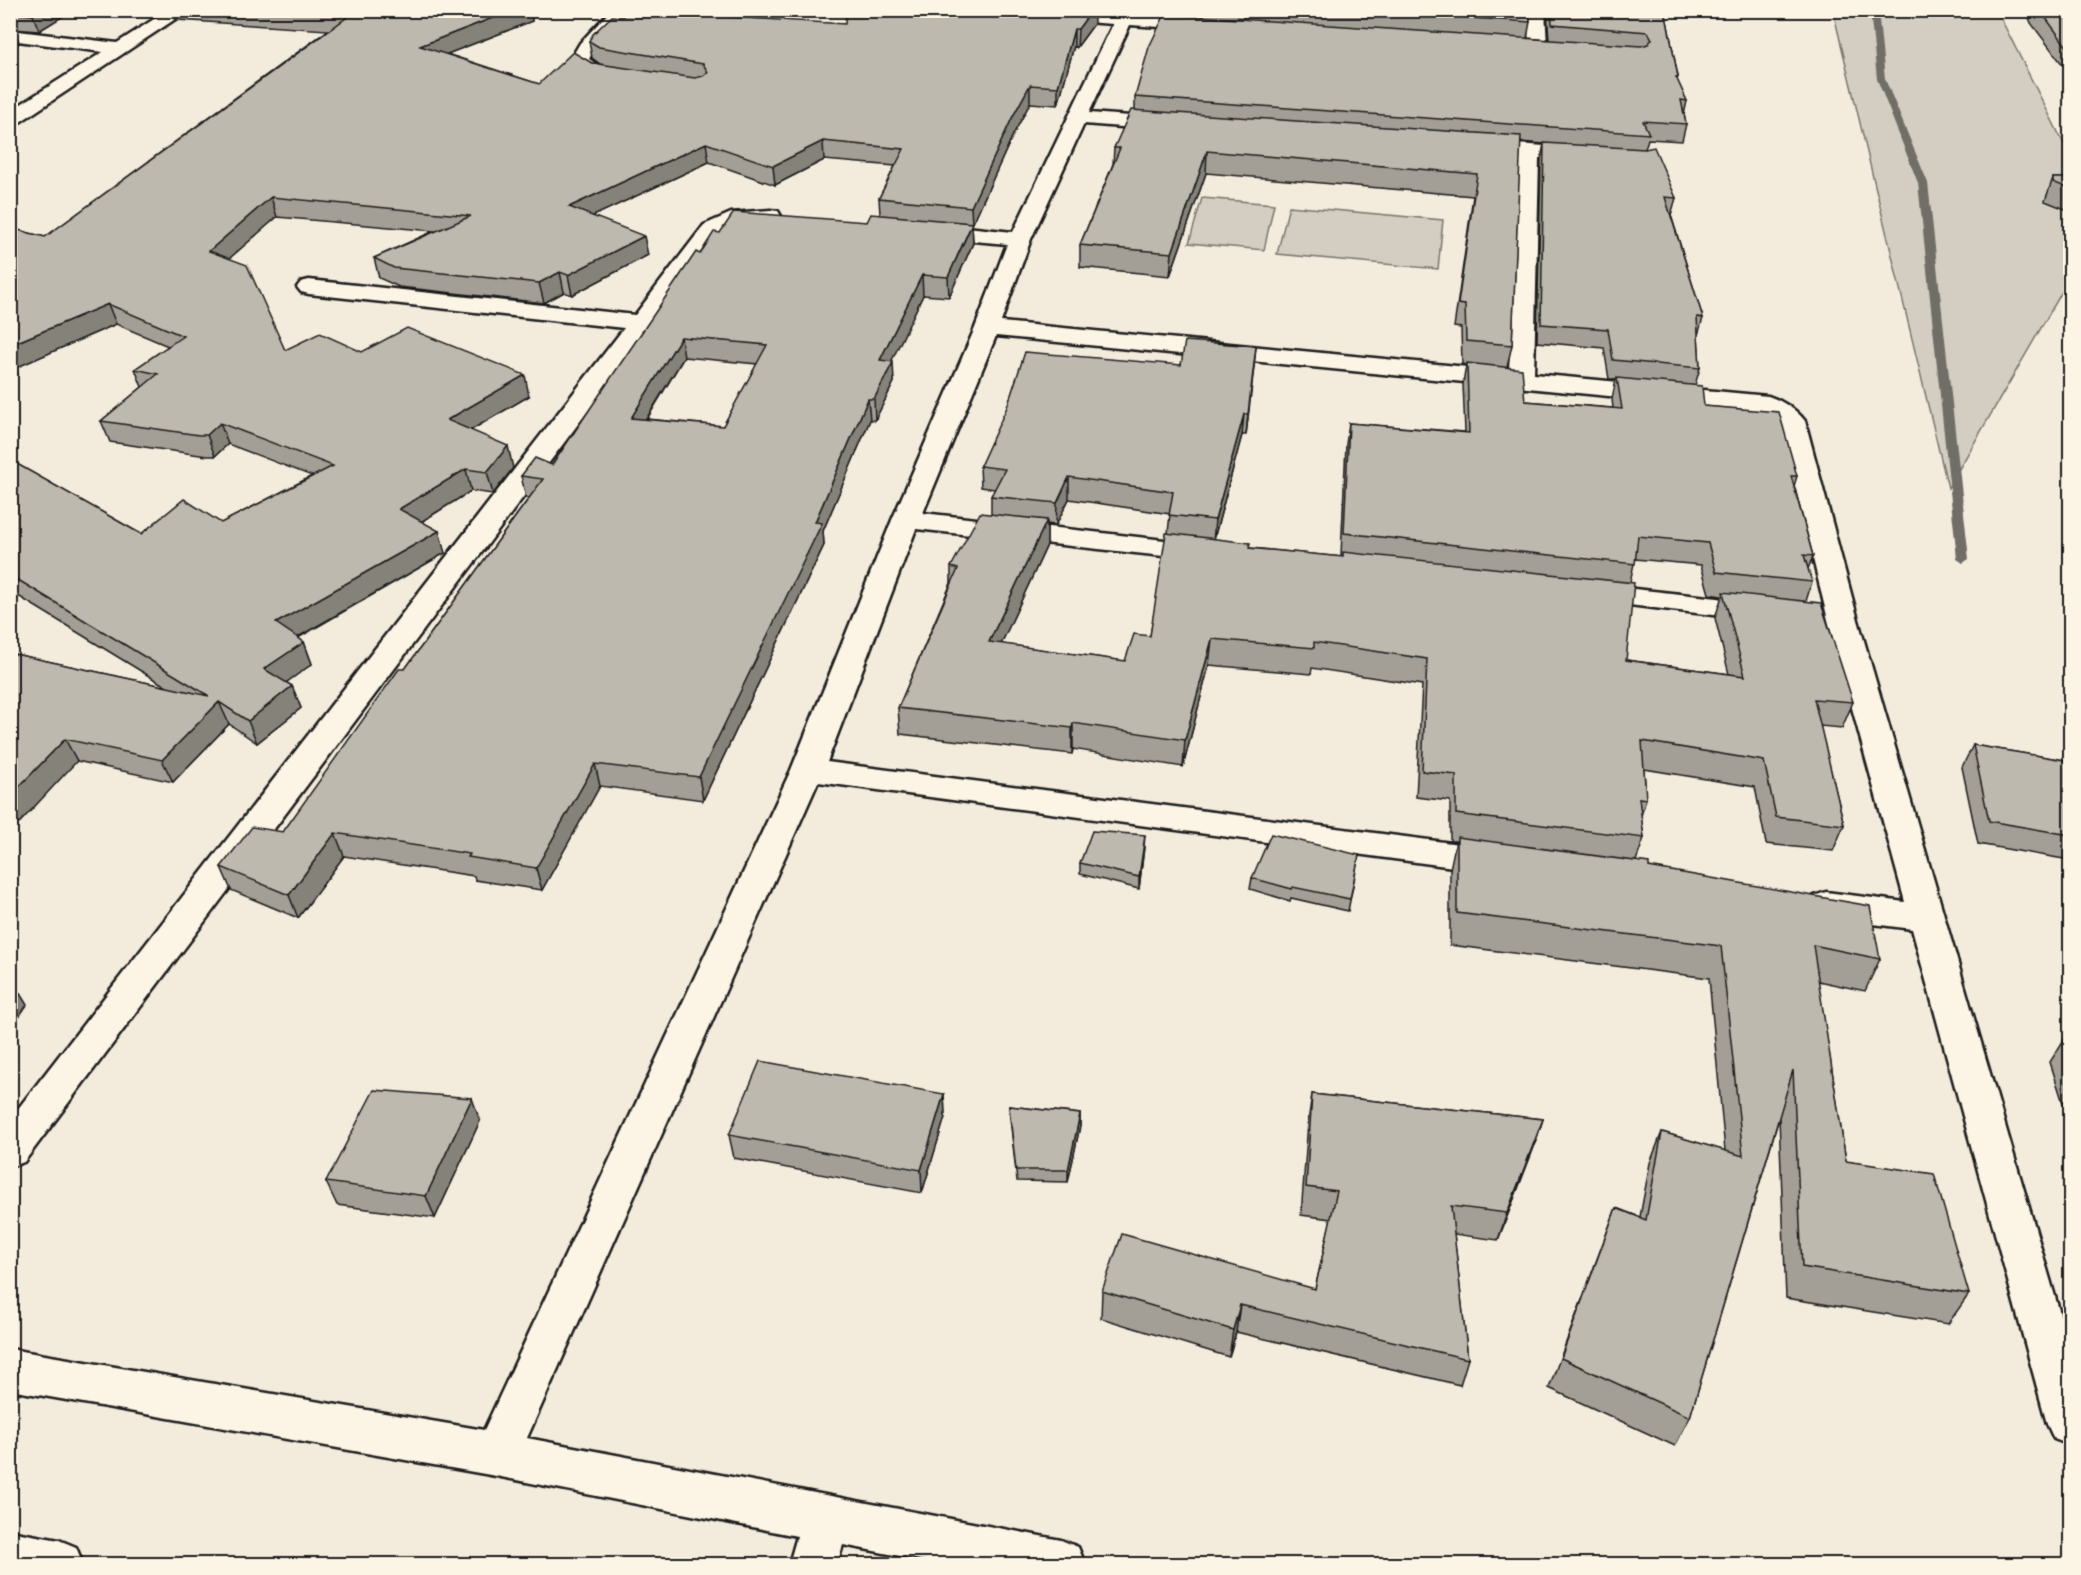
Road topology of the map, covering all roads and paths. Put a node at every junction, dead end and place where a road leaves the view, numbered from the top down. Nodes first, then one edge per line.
1 (181, 10) edge
2 (621, 10) edge
3 (994, 10) edge
4 (1536, 10) edge
5 (1126, 15) edge
6 (1219, 26) edge
7 (10, 35) edge
8 (1514, 45) edge
9 (1538, 46) junction
10 (1560, 48) edge
11 (121, 50) junction
12 (629, 78) edge
13 (1077, 118) junction
14 (10, 120) edge
15 (1196, 126) edge
16 (1458, 146) edge
17 (1529, 151) junction
18 (1608, 156) edge
19 (800, 218) edge
20 (904, 228) edge
21 (1020, 239) junction
22 (309, 287) dead end
23 (641, 323) junction
24 (987, 328) junction
25 (1521, 379) junction
26 (906, 520) junction
27 (1238, 556) edge
28 (1558, 590) edge
29 (1819, 618) junction
30 (807, 770) junction
31 (1526, 865) edge
32 (1797, 901) edge
33 (1926, 918) junction
34 (10, 1150) edge
35 (10, 1369) edge
36 (2070, 1424) edge
37 (496, 1454) junction
38 (827, 1517) junction
39 (10, 1555) edge
40 (59, 1564) edge
41 (813, 1564) edge
42 (1061, 1564) edge

1 - 11 street
2 - 12 street
3 - 5 street
4 - 9 street
5 - 6 street
5 - 13 street
7 - 11 street
8 - 9 street
9 - 10 street
11 - 14 street
13 - 15 street
13 - 21 street
16 - 17 street
17 - 18 street
17 - 25 street
19 - 23 street
20 - 21 street
21 - 24 street
22 - 23 street
23 - 34 street
24 - 25 street
24 - 26 street
25 - 29 street
26 - 27 street
26 - 30 street
28 - 29 street
29 - 33 street
30 - 31 street
30 - 37 street
32 - 33 street
33 - 36 street
35 - 37 street
37 - 38 street
38 - 41 street
38 - 42 street
39 - 40 street

